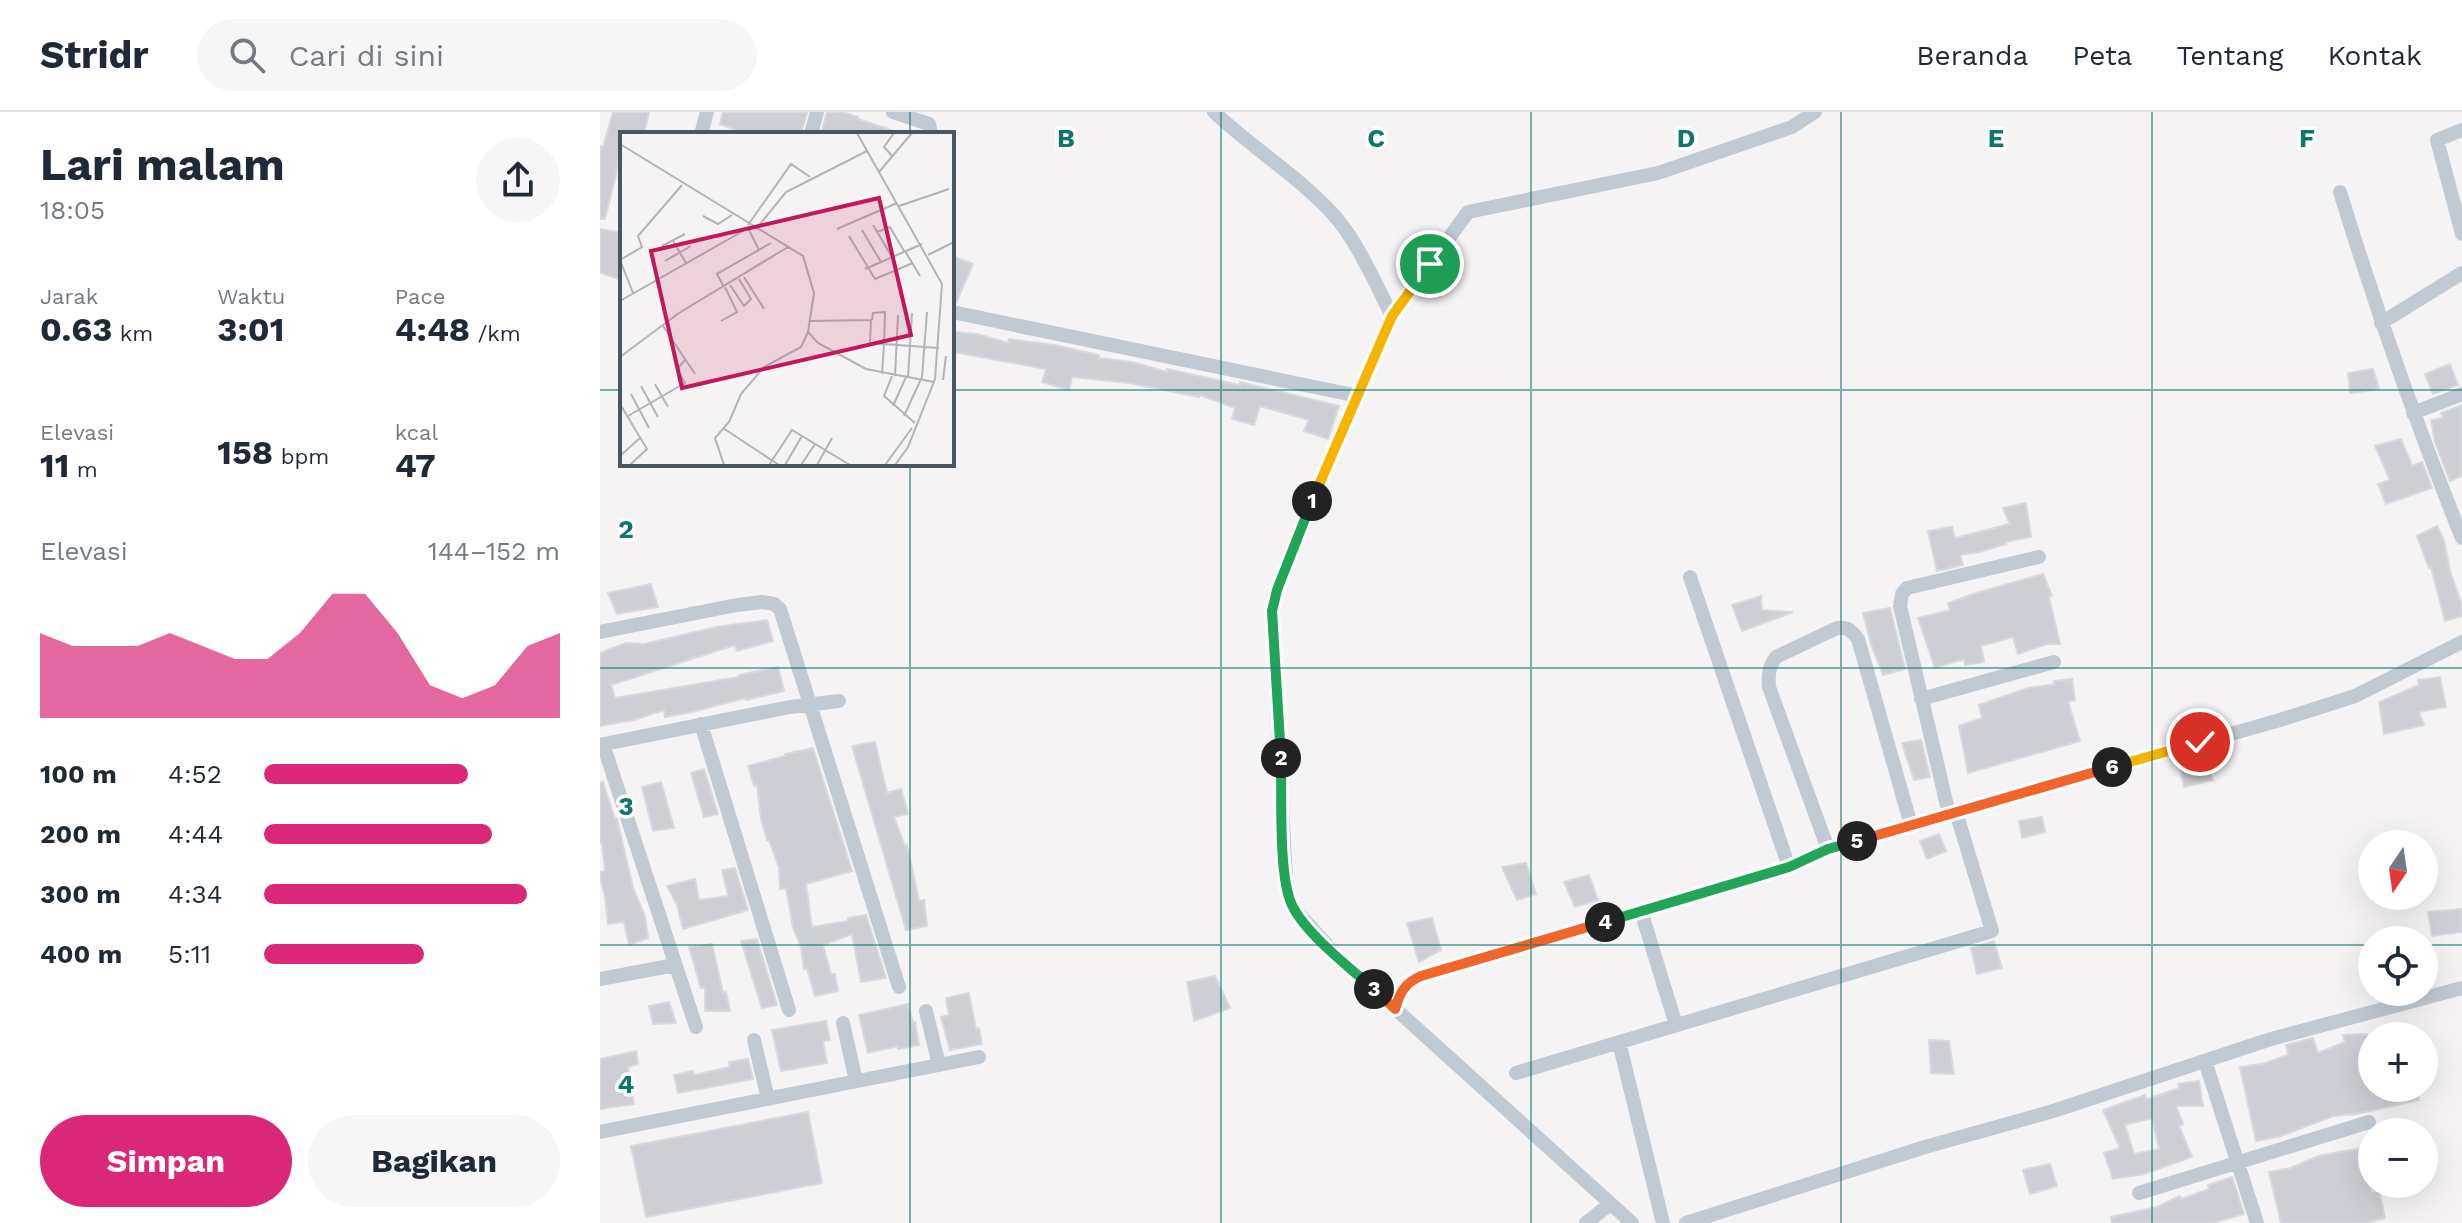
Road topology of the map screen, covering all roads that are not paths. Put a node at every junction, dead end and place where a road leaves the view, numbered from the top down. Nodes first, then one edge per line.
1 (707, 112) edge
2 (817, 112) edge
3 (893, 112) edge
4 (1214, 112) edge
5 (1815, 112) edge
6 (2462, 130) edge
7 (702, 132) edge
8 (812, 132) edge
9 (931, 132) edge
10 (2340, 192) dead end
11 (2462, 234) edge
12 (2462, 273) edge
13 (954, 312) edge
14 (1392, 316) junction
15 (2381, 323) junction
16 (2462, 394) edge
17 (1358, 396) junction
18 (2413, 413) junction
19 (2458, 514) edge
20 (2462, 538) edge
21 (2039, 557) dead end
22 (1690, 577) dead end
23 (600, 632) edge
24 (2462, 642) edge
25 (2054, 662) dead end
26 (1921, 699) junction
27 (839, 701) dead end
28 (811, 703) junction
29 (701, 724) junction
30 (602, 744) edge
31 (1953, 813) junction
32 (1911, 825) junction
33 (1828, 849) junction
34 (1789, 867) junction
35 (1641, 911) junction
36 (675, 965) junction
37 (600, 979) edge
38 (899, 987) dead end
39 (2462, 988) edge
40 (1395, 1009) junction
41 (789, 1010) dead end
42 (926, 1011) dead end
43 (843, 1023) dead end
44 (1676, 1025) junction
45 (696, 1027) dead end
46 (754, 1040) dead end
47 (1619, 1042) junction
48 (979, 1057) dead end
49 (2205, 1061) junction
50 (939, 1065) junction
51 (1516, 1073) dead end
52 (856, 1081) junction
53 (768, 1099) junction
54 (2358, 1125) edge
55 (600, 1132) edge
56 (2238, 1163) junction
57 (2139, 1193) dead end
58 (1610, 1204) junction
59 (1586, 1223) edge
60 (1632, 1223) edge
61 (1663, 1223) edge
62 (1686, 1223) edge
63 (2257, 1223) edge

1 - 7 street
2 - 8 street
3 - 9 street
4 - 14 street
5 - 14 street
6 - 11 street
10 - 15 street
12 - 15 street
13 - 17 street
14 - 17 street
15 - 18 street
16 - 18 street
17 - 40 street
18 - 19 street
19 - 20 street
21 - 26 street
22 - 34 street
23 - 28 street
24 - 31 street
25 - 26 street
26 - 31 street
27 - 28 street
28 - 29 street
28 - 38 street
29 - 30 street
29 - 41 street
30 - 36 street
31 - 32 street
31 - 44 street
32 - 33 street
32 - 33 street
33 - 34 street
34 - 35 street
35 - 40 street
35 - 44 street
36 - 37 street
36 - 45 street
39 - 49 street
40 - 58 street
42 - 50 street
43 - 52 street
44 - 47 street
46 - 53 street
47 - 51 street
47 - 61 street
48 - 50 street
49 - 56 street
49 - 62 street
50 - 52 street
52 - 53 street
53 - 55 street
54 - 56 street
56 - 57 street
56 - 63 street
58 - 59 street
58 - 60 street

